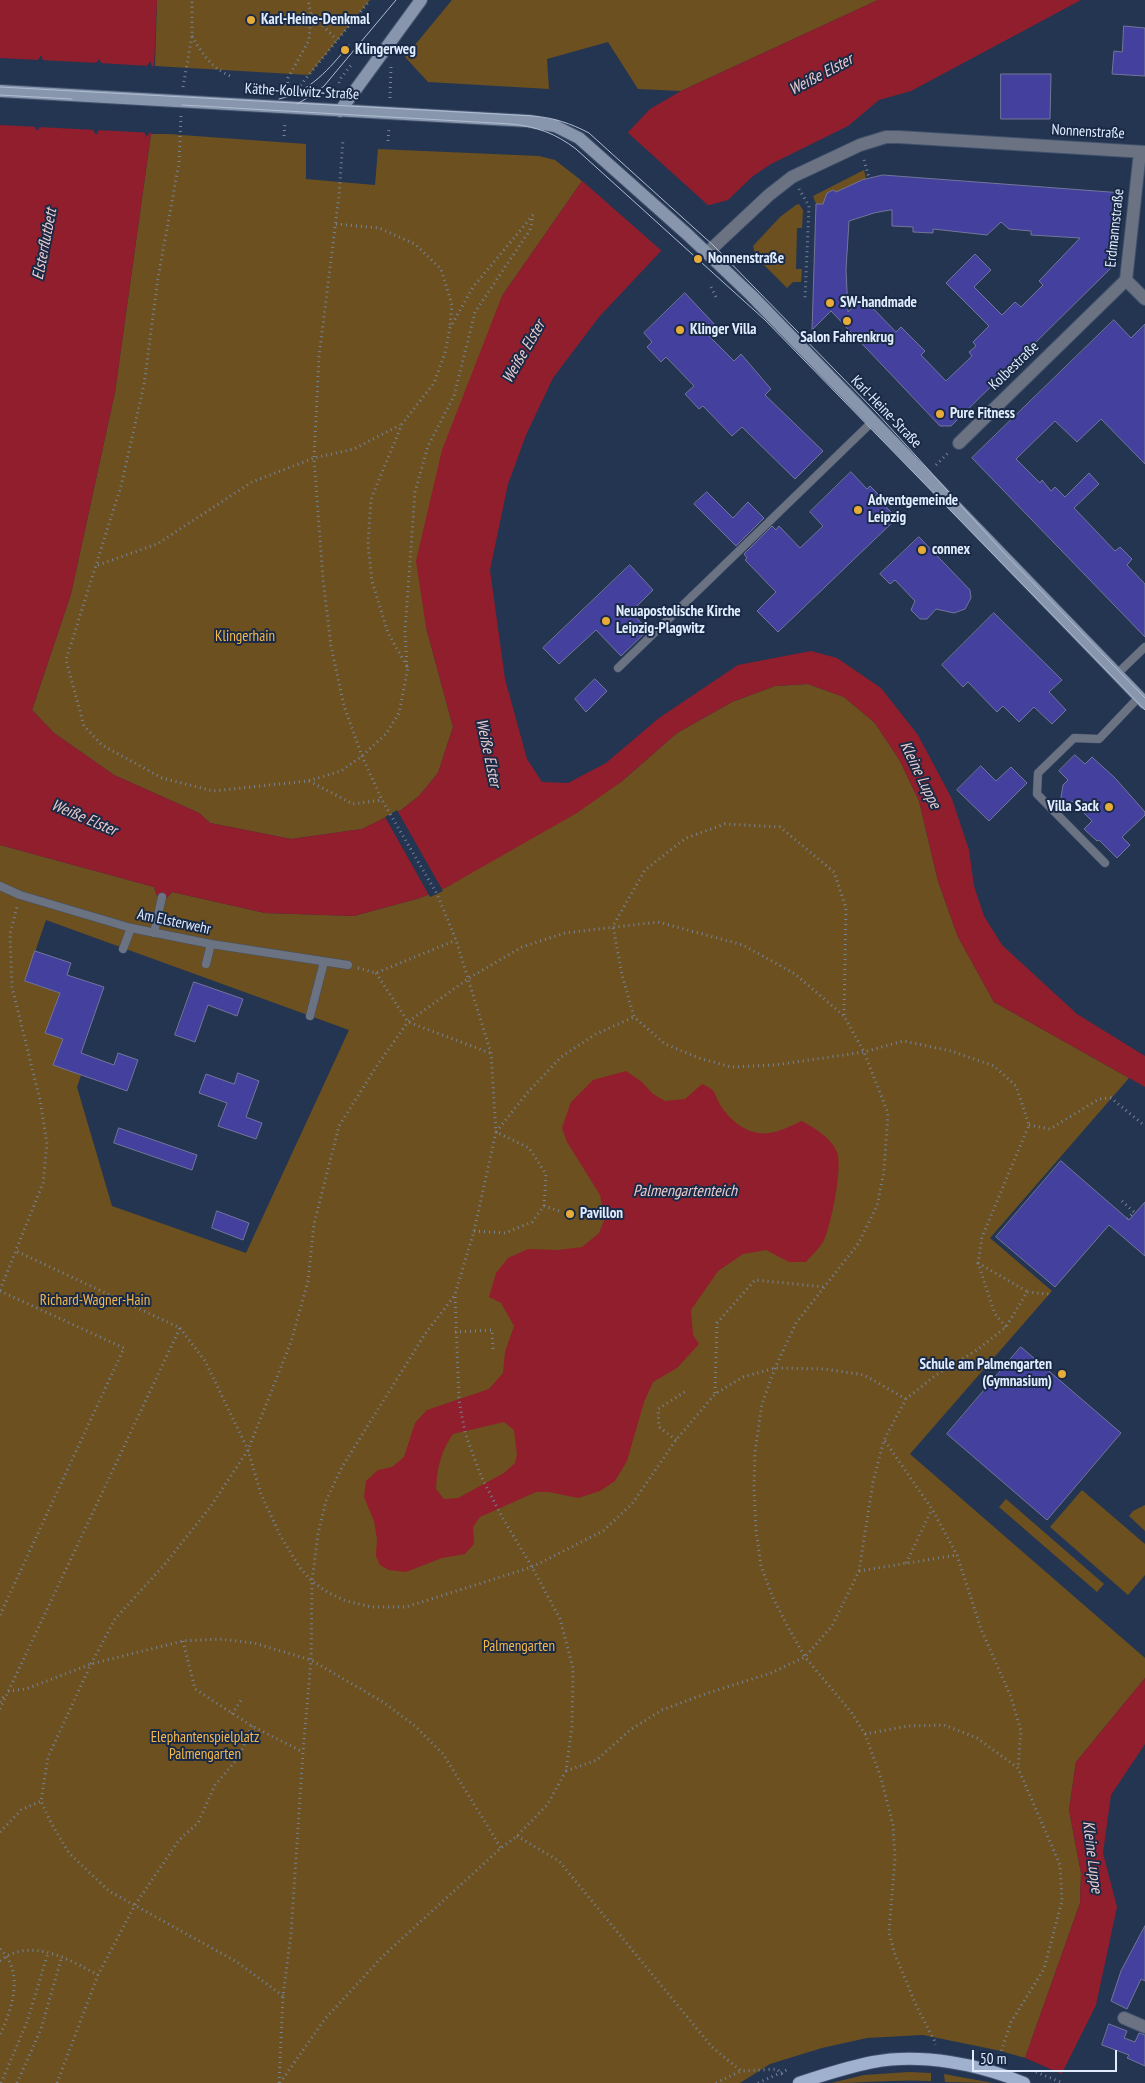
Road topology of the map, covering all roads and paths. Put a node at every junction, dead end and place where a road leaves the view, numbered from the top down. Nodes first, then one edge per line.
1 (193, 0) edge
2 (309, 0) edge
3 (370, 0) edge
4 (421, 0) edge
5 (311, 14) junction
6 (192, 36) junction
7 (337, 41) junction
8 (185, 75) dead end
9 (230, 76) dead end
10 (288, 78) dead end
11 (0, 91) edge
12 (292, 96) dead end
13 (340, 111) junction
14 (181, 125) dead end
15 (343, 139) dead end
16 (595, 152) joint
17 (1142, 152) edge
18 (792, 177) junction
19 (336, 224) junction
20 (707, 253) junction
21 (1126, 280) junction
22 (711, 287) dead end
23 (805, 298) dead end
24 (717, 299) dead end
25 (1145, 299) edge
26 (450, 328) junction
27 (872, 421) junction
28 (402, 424) junction
29 (959, 443) joint
30 (314, 458) junction
31 (925, 476) junction
32 (97, 565) junction
33 (1145, 647) edge
34 (408, 668) junction
35 (618, 668) dead end
36 (1117, 674) junction
37 (1142, 700) edge
38 (362, 756) junction
39 (308, 781) junction
40 (382, 800) junction
41 (1105, 864) dead end
42 (0, 886) edge
43 (20, 894) junction
44 (162, 897) dead end
45 (613, 926) junction
46 (131, 928) junction
47 (154, 933) junction
48 (456, 940) junction
49 (211, 944) junction
50 (123, 948) dead end
51 (324, 962) junction
52 (206, 964) dead end
53 (348, 965) joint
54 (376, 973) junction
55 (469, 978) junction
56 (310, 1016) dead end
57 (844, 1016) junction
58 (634, 1017) junction
59 (408, 1022) junction
60 (864, 1052) junction
61 (491, 1054) junction
62 (1029, 1125) junction
63 (1145, 1126) edge
64 (496, 1132) junction
65 (1122, 1201) dead end
66 (544, 1206) junction
67 (562, 1212) dead end
68 (1125, 1222) dead end
69 (474, 1230) junction
70 (16, 1251) junction
71 (978, 1263) junction
72 (825, 1287) junction
73 (0, 1291) edge
74 (1027, 1292) junction
75 (455, 1294) junction
76 (1049, 1294) dead end
77 (1006, 1327) junction
78 (180, 1328) junction
79 (455, 1332) junction
80 (493, 1350) dead end
81 (775, 1368) junction
82 (686, 1391) dead end
83 (715, 1394) junction
84 (906, 1399) junction
85 (676, 1440) junction
86 (884, 1440) junction
87 (248, 1450) junction
88 (932, 1509) junction
89 (957, 1555) junction
90 (905, 1563) junction
91 (532, 1567) junction
92 (859, 1571) junction
93 (312, 1581) junction
94 (0, 1615) edge
95 (183, 1641) junction
96 (805, 1657) junction
97 (311, 1660) junction
98 (91, 1664) junction
99 (9, 1690) junction
100 (242, 1699) dead end
101 (0, 1702) edge
102 (0, 1709) edge
103 (232, 1714) junction
104 (252, 1726) junction
105 (865, 1734) junction
106 (303, 1752) junction
107 (1018, 1768) junction
108 (566, 1771) junction
109 (41, 1801) junction
110 (0, 1832) edge
111 (518, 1836) junction
112 (501, 1848) junction
113 (135, 1905) junction
114 (0, 1949) edge
115 (48, 1953) junction
116 (6, 1956) junction
117 (62, 1956) junction
118 (0, 1961) edge
119 (98, 1975) junction
120 (283, 1996) junction
121 (1124, 2018) dead end
122 (1145, 2027) edge
123 (0, 2035) edge
124 (937, 2061) junction
125 (1032, 2070) dead end
126 (741, 2071) junction
127 (994, 2072) junction
128 (781, 2073) junction
129 (2, 2082) edge
130 (17, 2083) edge
131 (56, 2083) edge
132 (280, 2083) edge
133 (716, 2083) edge
134 (758, 2083) edge
135 (790, 2083) edge
136 (799, 2083) edge
137 (1024, 2083) edge
138 (1063, 2083) edge

1 - 6 path
2 - 5 path
3 - 7 path
4 - 13 main road
5 - 7 path
5 - 10 path
6 - 8 path
6 - 9 path
7 - 12 path
11 - 13 main road, Käthe-Kollwitz-Straße
13 - 16 main road, Käthe-Kollwitz-Straße
14 - 32 path
15 - 19 path
16 - 20 main road, Karl-Heine-Straße
17 - 18 street, Nonnenstraße
17 - 21 street, Erdmannstraße
18 - 20 street, Nonnenstraße
18 - 23 path
19 - 26 path
19 - 30 path
20 - 27 main road, Karl-Heine-Straße
21 - 25 street, Erdmannstraße
21 - 29 street, Kolbestraße
22 - 24 path
26 - 28 path
26 - 34 path
27 - 31 main road, Karl-Heine-Straße
27 - 35 lane
28 - 30 path
28 - 34 path
29 - 31 path
30 - 32 path
30 - 38 path
31 - 36 main road, Karl-Heine-Straße
32 - 39 path
33 - 36 lane
34 - 38 path
36 - 37 main road, Karl-Heine-Straße
37 - 41 lane
38 - 39 path
38 - 40 path
39 - 40 path
40 - 48 path
42 - 43 lane, Am Elsterwehr
43 - 46 lane, Am Elsterwehr
43 - 70 path
44 - 47 lane
45 - 55 path
45 - 57 path
45 - 57 path
45 - 58 path
46 - 47 lane, Am Elsterwehr
46 - 50 lane
47 - 49 lane, Am Elsterwehr
48 - 54 path
48 - 55 path
49 - 51 lane, Am Elsterwehr
49 - 52 lane
51 - 53 lane, Am Elsterwehr
51 - 56 lane
53 - 54 path
54 - 59 path
55 - 59 path
55 - 61 path
57 - 60 path
58 - 60 path
58 - 64 path
59 - 61 path
59 - 87 path
60 - 62 path
60 - 72 path
61 - 64 path
62 - 63 path
62 - 71 path
64 - 66 path
64 - 69 path
65 - 68 path
66 - 67 path
66 - 69 path
69 - 75 path
70 - 73 path
70 - 78 path
71 - 74 path
71 - 77 path
72 - 81 path
72 - 83 path
73 - 94 path
74 - 76 path
74 - 77 path
75 - 79 path
75 - 93 path
77 - 84 path
78 - 87 path
78 - 99 path
79 - 80 path
79 - 91 path
81 - 83 path
81 - 84 path
81 - 96 path
82 - 85 path
83 - 85 path
84 - 86 path
85 - 91 path
86 - 88 path
86 - 92 path
87 - 93 path
87 - 98 path
88 - 89 path
88 - 90 path
89 - 90 path
89 - 107 path
90 - 92 path
91 - 93 path
91 - 108 path
92 - 96 path
93 - 97 path
95 - 97 path
95 - 98 path
95 - 103 path
96 - 105 path
96 - 108 path
97 - 106 path
97 - 112 path
98 - 99 path
98 - 109 path
99 - 101 path
99 - 102 path
100 - 103 path
103 - 104 path
104 - 106 path
104 - 113 path
105 - 107 path
105 - 124 path
106 - 120 path
107 - 127 path
108 - 111 path
109 - 110 path
109 - 113 path
111 - 112 path
111 - 126 path
112 - 132 path
113 - 119 path
113 - 120 path
114 - 116 path
115 - 116 path
115 - 117 path
115 - 129 path
116 - 118 path
116 - 123 path
117 - 119 path
117 - 130 path
119 - 131 path
120 - 132 path
121 - 122 street
124 - 127 main road
124 - 136 main road
125 - 138 path
126 - 128 path
126 - 133 path
127 - 137 main road
128 - 134 path
128 - 135 path

